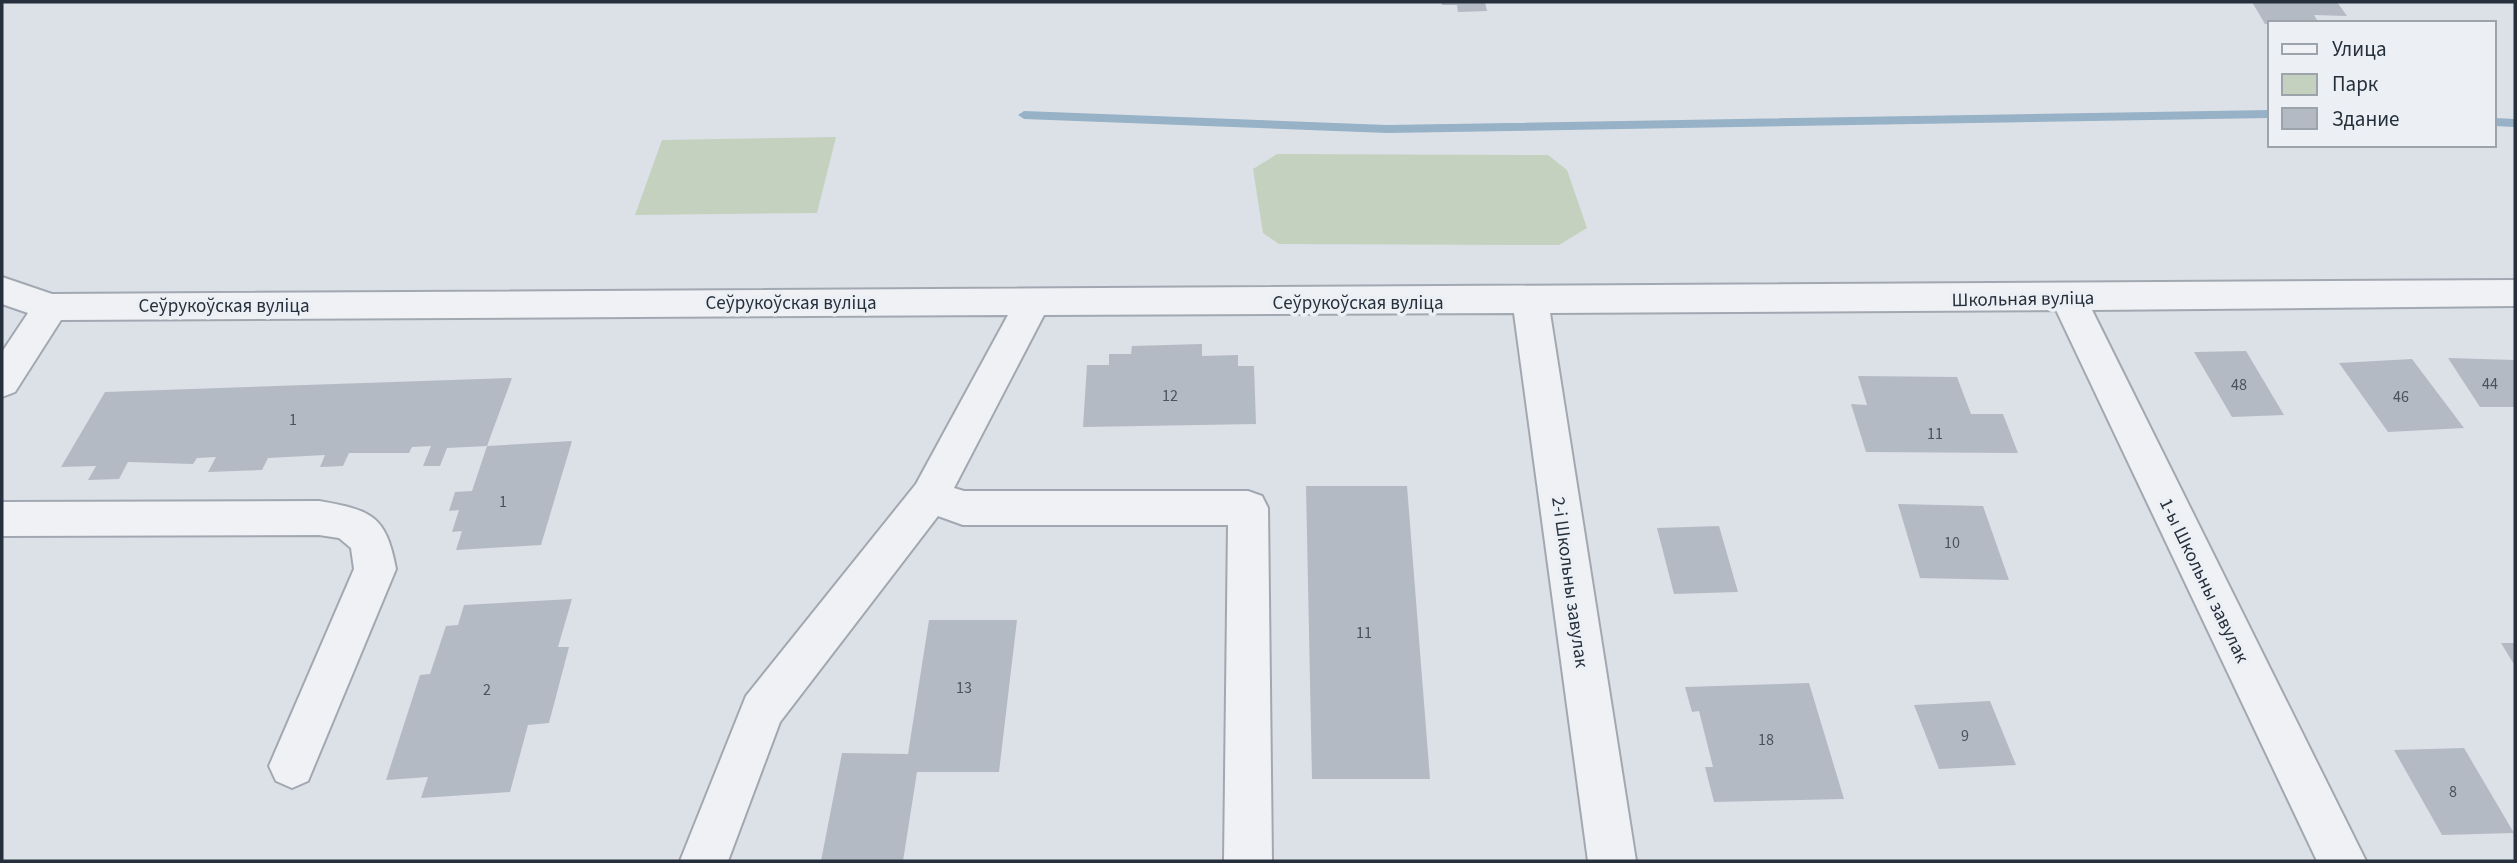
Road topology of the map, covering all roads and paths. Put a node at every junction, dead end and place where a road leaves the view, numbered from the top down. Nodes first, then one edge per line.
1 (2, 290) edge
2 (2515, 293) edge
3 (2068, 298) junction
4 (1034, 300) junction
5 (1530, 303) junction
6 (51, 307) junction
7 (2, 382) edge
8 (930, 496) junction
9 (2, 519) edge
10 (292, 766) dead end
11 (704, 861) edge
12 (1248, 861) edge
13 (1612, 861) edge
14 (2342, 861) edge

1 - 6 street, Сеўрукоўская вуліца
2 - 3 street, Школьная вуліца
3 - 5 street, Школьная вуліца
3 - 14 street, 1-ы Школьны завулак
4 - 5 street, Сеўрукоўская вуліца
4 - 6 street, Сеўрукоўская вуліца
4 - 8 street
5 - 13 street, 2-і Школьны завулак
6 - 7 street
8 - 11 street
8 - 12 street
9 - 10 street

